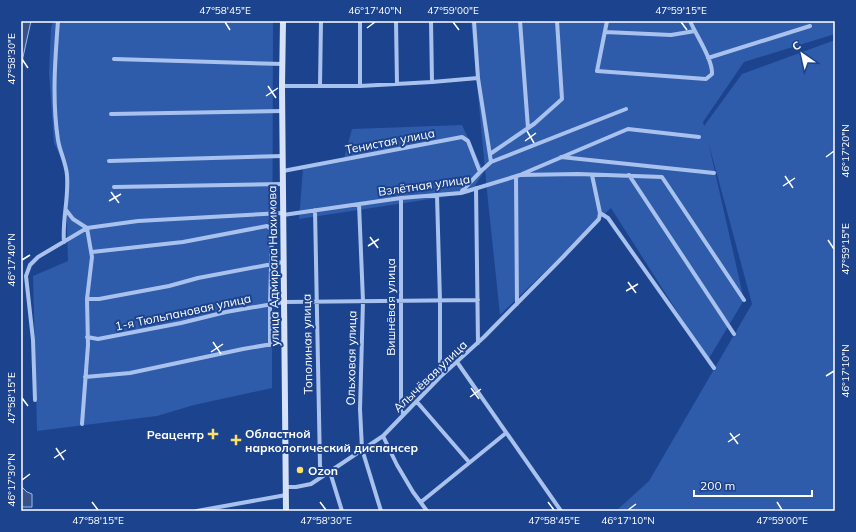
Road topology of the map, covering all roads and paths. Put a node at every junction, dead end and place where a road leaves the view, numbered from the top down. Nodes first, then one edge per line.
1 (58, 21) edge
2 (283, 21) edge
3 (321, 21) edge
4 (360, 21) edge
5 (396, 21) edge
6 (432, 21) edge
7 (474, 21) edge
8 (520, 21) edge
9 (557, 21) edge
10 (607, 21) edge
11 (690, 21) edge
12 (810, 26) dead end
13 (694, 31) junction
14 (604, 32) junction
15 (708, 58) junction
16 (114, 59) dead end
17 (283, 64) junction
18 (478, 78) junction
19 (432, 82) junction
20 (397, 84) junction
21 (320, 85) junction
22 (282, 86) junction
23 (360, 86) junction
24 (626, 109) dead end
25 (283, 111) junction
26 (111, 114) dead end
27 (528, 128) junction
28 (699, 137) dead end
29 (490, 154) junction
30 (283, 156) junction
31 (561, 157) junction
32 (109, 161) dead end
33 (491, 162) junction
34 (283, 171) junction
35 (480, 172) junction
36 (714, 173) dead end
37 (518, 175) junction
38 (592, 175) junction
39 (629, 175) junction
40 (283, 184) junction
41 (114, 187) dead end
42 (476, 188) junction
43 (461, 192) junction
44 (437, 195) junction
45 (401, 198) junction
46 (359, 204) junction
47 (66, 210) junction
48 (315, 210) junction
49 (600, 213) junction
50 (283, 214) junction
51 (87, 228) junction
52 (64, 242) junction
53 (92, 252) junction
54 (283, 262) junction
55 (271, 264) junction
56 (87, 300) junction
57 (478, 300) junction
58 (744, 300) dead end
59 (363, 301) junction
60 (440, 301) junction
61 (284, 302) junction
62 (317, 302) junction
63 (400, 302) junction
64 (270, 304) junction
65 (517, 304) junction
66 (734, 334) dead end
67 (87, 337) junction
68 (284, 342) junction
69 (478, 343) junction
70 (270, 344) junction
71 (456, 362) junction
72 (714, 368) dead end
73 (85, 376) junction
74 (440, 377) junction
75 (35, 400) dead end
76 (417, 402) junction
77 (404, 414) junction
78 (82, 424) dead end
79 (506, 433) junction
80 (383, 436) junction
81 (362, 449) junction
82 (469, 462) junction
83 (330, 472) junction
84 (324, 475) junction
85 (286, 487) junction
86 (286, 495) junction
87 (421, 502) junction
88 (425, 510) edge
89 (197, 511) edge
90 (286, 511) edge
91 (342, 511) edge
92 (381, 511) edge
93 (561, 511) edge

1 - 47 street
2 - 17 main road, улица Адмирала Нахимова
3 - 21 street
4 - 23 street
5 - 20 street
6 - 19 street
7 - 18 street
8 - 27 street
9 - 27 street
10 - 14 street
11 - 13 street
12 - 15 street
13 - 14 street
13 - 15 street
14 - 15 street
16 - 17 street
17 - 22 main road, улица Адмирала Нахимова
18 - 19 street
18 - 29 street
19 - 20 street
20 - 23 street
21 - 22 street
21 - 23 street
22 - 25 main road, улица Адмирала Нахимова
24 - 33 street
25 - 26 street
25 - 30 main road, улица Адмирала Нахимова
27 - 29 street
28 - 31 street
29 - 33 street
30 - 32 street
30 - 34 main road, улица Адмирала Нахимова
31 - 36 street
31 - 37 street
33 - 35 street
34 - 35 street, Тенистая улица
34 - 40 main road, улица Адмирала Нахимова
35 - 43 street
37 - 38 street, Взлётная улица
37 - 42 street, Взлётная улица
37 - 65 street
38 - 39 street, Взлётная улица
38 - 49 street
39 - 58 street, Взлётная улица
39 - 66 street
40 - 41 street
40 - 50 main road, улица Адмирала Нахимова
42 - 43 street, Взлётная улица
42 - 57 street
43 - 44 street, Взлётная улица
44 - 45 street, Взлётная улица
44 - 60 street
45 - 46 street, Взлётная улица
45 - 63 street, Вишнёвая улица
46 - 48 street, Взлётная улица
46 - 59 street, Ольховая улица
47 - 51 street
47 - 52 street
48 - 50 street, Взлётная улица
48 - 62 street, Тополиная улица
49 - 65 street, Алычёвая улица
49 - 72 street
50 - 51 street, Взлётная улица
50 - 54 main road, улица Адмирала Нахимова
51 - 52 street
51 - 53 street
52 - 75 street
53 - 55 street
53 - 56 street
54 - 55 street
54 - 61 main road, улица Адмирала Нахимова
55 - 56 street
55 - 64 street
56 - 67 street
57 - 60 street, 1-я Тюльпановая улица
57 - 69 street
59 - 62 street, 1-я Тюльпановая улица
59 - 63 street, 1-я Тюльпановая улица
59 - 81 street, Ольховая улица
60 - 63 street, 1-я Тюльпановая улица
60 - 74 street
61 - 62 street, 1-я Тюльпановая улица
61 - 64 street, 1-я Тюльпановая улица
61 - 68 main road, улица Адмирала Нахимова
62 - 84 street, Тополиная улица
63 - 77 street, Вишнёвая улица
64 - 67 street, 1-я Тюльпановая улица
64 - 70 street
65 - 69 street, Алычёвая улица
67 - 73 street
68 - 70 street
68 - 85 main road, улица Адмирала Нахимова
69 - 71 street, Алычёвая улица
70 - 73 street
71 - 74 street, Алычёвая улица
71 - 79 street
73 - 78 street
74 - 76 street, Алычёвая улица
76 - 77 street, Алычёвая улица
76 - 82 street
77 - 80 street, Алычёвая улица
79 - 82 street
79 - 93 street
80 - 81 street, Алычёвая улица
80 - 87 street
81 - 83 street, Алычёвая улица
81 - 92 street, Ольховая улица
82 - 87 street
83 - 84 street, Алычёвая улица
83 - 91 street
84 - 85 street, Алычёвая улица
85 - 86 main road, улица Адмирала Нахимова
86 - 89 street
86 - 90 main road, улица Адмирала Нахимова
87 - 88 street

